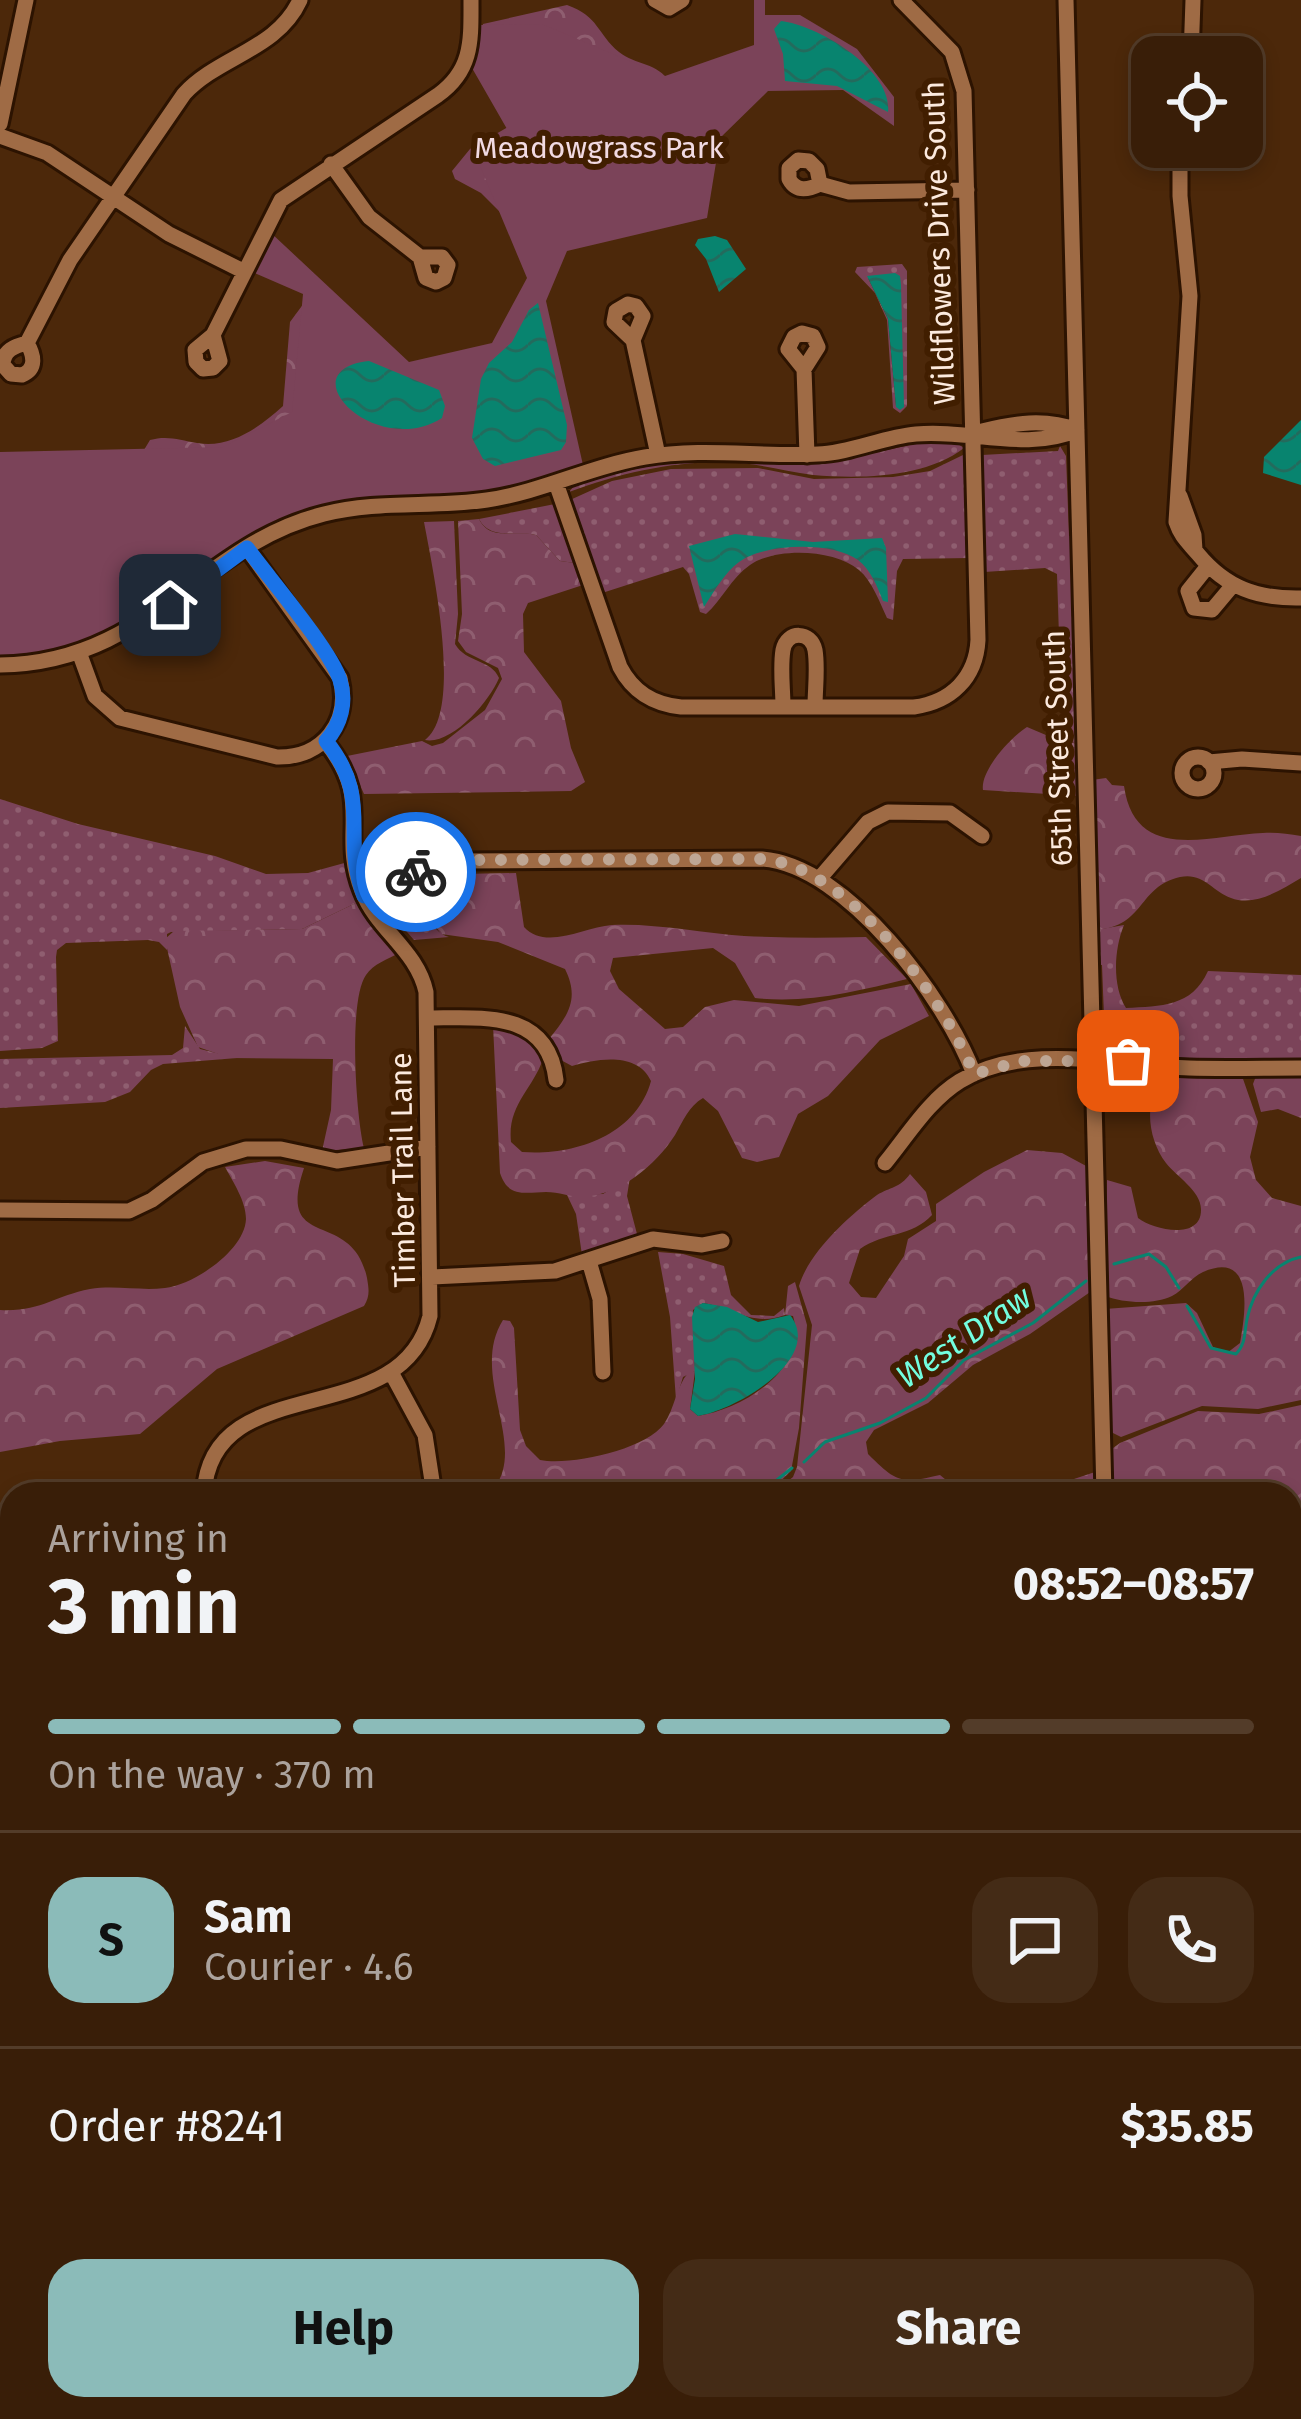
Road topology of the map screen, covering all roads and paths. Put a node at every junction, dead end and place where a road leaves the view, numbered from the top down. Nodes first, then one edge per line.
1 (26, 0) edge
2 (300, 0) edge
3 (471, 0) edge
4 (655, 0) edge
5 (682, 0) edge
6 (1066, 0) edge
7 (1193, 0) edge
8 (905, 1) edge
9 (1192, 36) edge
10 (0, 124) edge
11 (0, 136) edge
12 (331, 164) junction
13 (1180, 168) edge
14 (820, 184) dead end
15 (967, 190) junction
16 (113, 197) junction
17 (420, 257) dead end
18 (243, 272) junction
19 (213, 334) dead end
20 (633, 340) dead end
21 (27, 344) dead end
22 (804, 369) dead end
23 (1077, 430) junction
24 (974, 433) junction
25 (658, 454) junction
26 (807, 455) junction
27 (556, 483) junction
28 (247, 548) junction
29 (1208, 566) junction
30 (1234, 585) junction
31 (1301, 598) edge
32 (79, 652) junction
33 (0, 665) edge
34 (783, 707) junction
35 (815, 707) junction
36 (326, 741) junction
37 (1209, 762) dead end
38 (1301, 763) edge
39 (982, 836) dead end
40 (819, 879) junction
41 (364, 896) junction
42 (427, 1018) junction
43 (1093, 1060) junction
44 (1301, 1068) edge
45 (974, 1074) junction
46 (556, 1081) dead end
47 (428, 1147) junction
48 (885, 1163) dead end
49 (0, 1210) edge
50 (722, 1241) dead end
51 (589, 1261) junction
52 (432, 1277) junction
53 (603, 1372) dead end
54 (392, 1374) junction
55 (207, 1482) edge
56 (432, 1482) edge
57 (1104, 1482) edge

1 - 10 street
2 - 16 street
3 - 12 street
4 - 5 street
6 - 23 street, 65th Street South
7 - 9 street
8 - 15 street, Wildflowers Drive South
11 - 16 street
12 - 17 street
12 - 18 street
13 - 29 street
14 - 15 street
15 - 24 street, Wildflowers Drive South
16 - 18 street
16 - 21 street
18 - 19 street
20 - 25 street
22 - 26 street
23 - 24 street
23 - 43 street, 65th Street South
24 - 26 street
24 - 35 street, Wildflowers Drive South
25 - 26 street
25 - 27 street
27 - 28 street
27 - 34 street
28 - 32 street
28 - 36 street
29 - 30 street
29 - 30 street
30 - 31 street
32 - 33 street
32 - 36 street
34 - 35 street
34 - 35 street
36 - 41 street, Timber Trail Lane
37 - 38 street
39 - 40 street
40 - 41 street
40 - 45 street
41 - 42 street, Timber Trail Lane
42 - 46 street
42 - 47 street, Timber Trail Lane
43 - 44 street
43 - 45 street
43 - 57 street, 65th Street South
45 - 48 street
47 - 49 street
47 - 52 street, Timber Trail Lane
50 - 51 street
51 - 52 street
51 - 53 street
52 - 54 street, Timber Trail Lane
54 - 55 street
54 - 56 street

